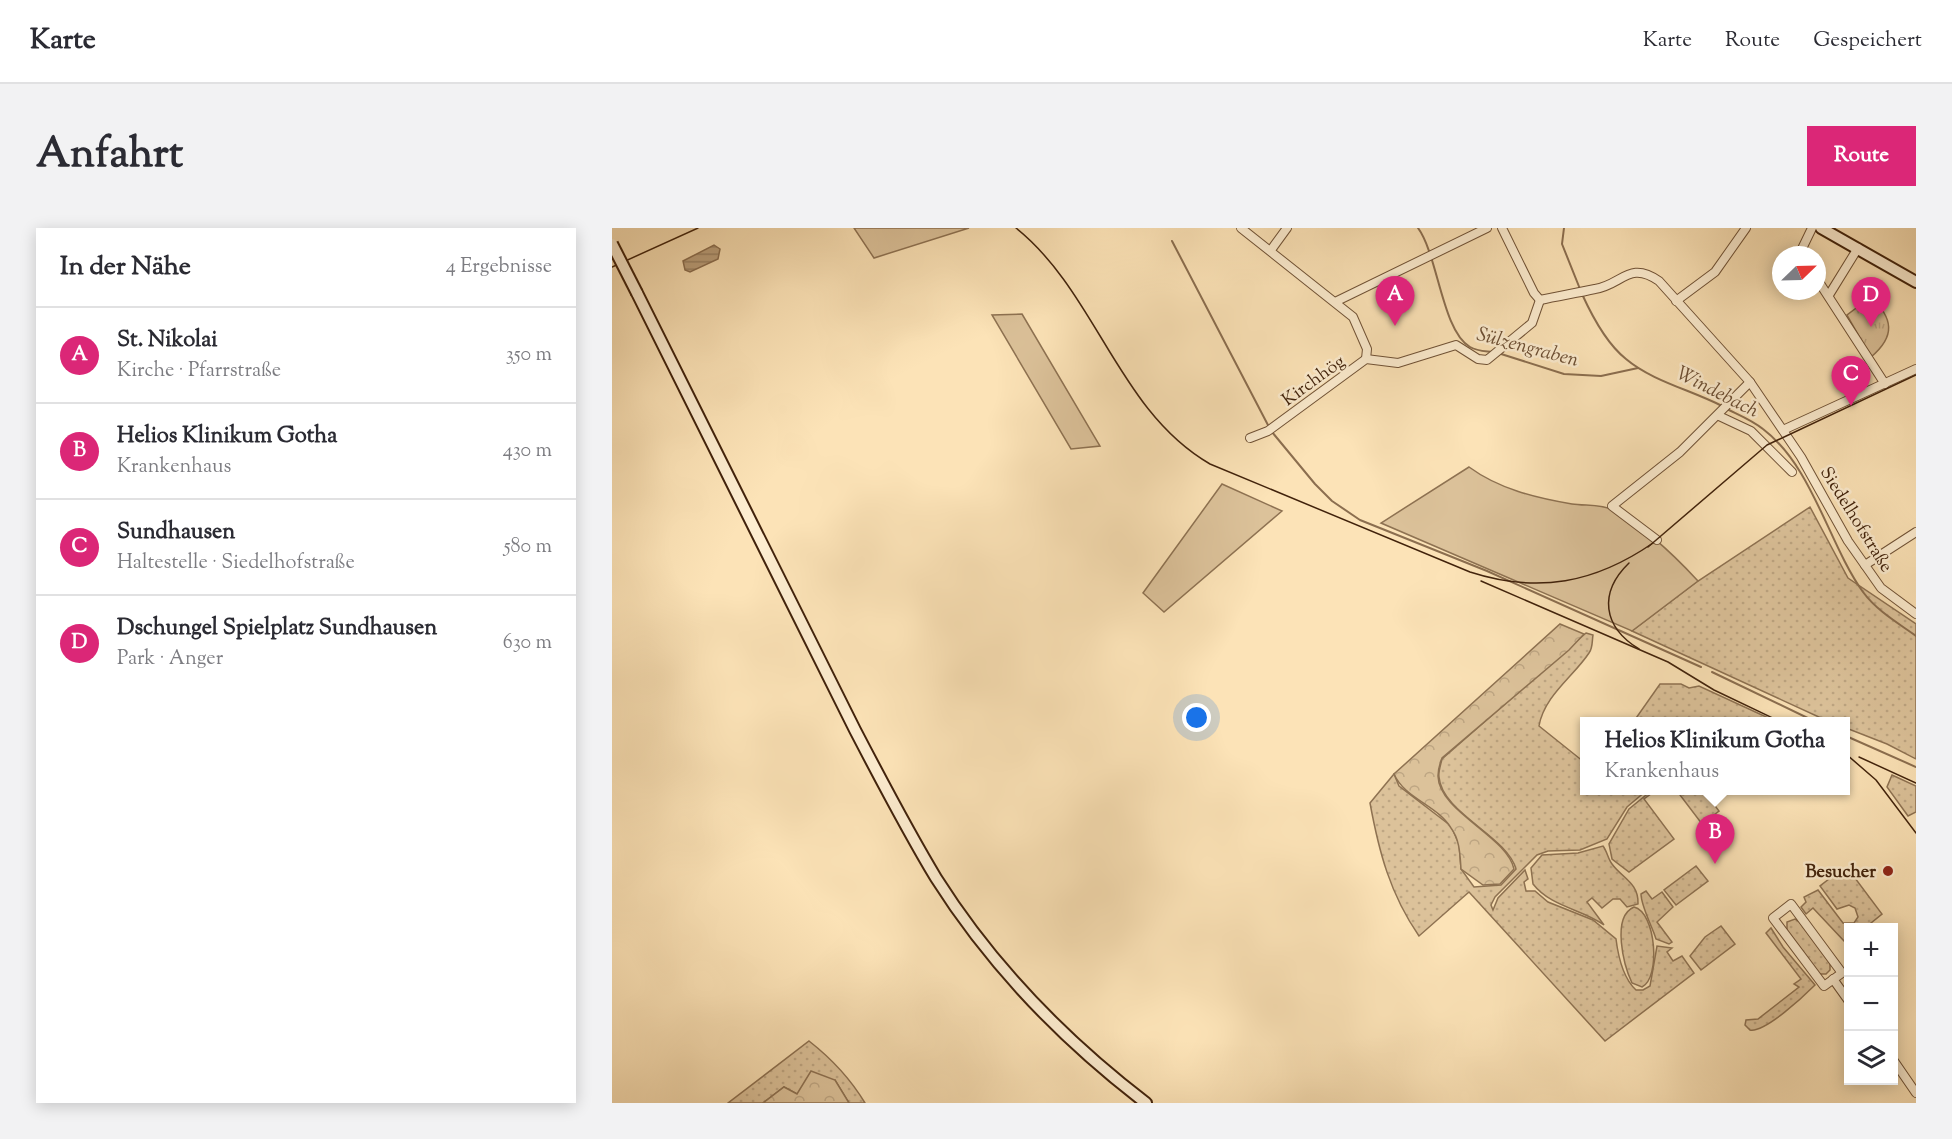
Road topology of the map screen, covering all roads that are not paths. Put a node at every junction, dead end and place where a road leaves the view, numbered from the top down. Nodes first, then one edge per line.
1 (1241, 228) edge
2 (1287, 228) edge
3 (1487, 228) edge
4 (1502, 228) edge
5 (1746, 228) edge
6 (1812, 228) edge
7 (1821, 228) edge
8 (612, 244) edge
9 (1803, 246) edge
10 (1857, 248) junction
11 (1271, 250) junction
12 (1916, 282) edge
13 (1826, 291) edge
14 (1829, 295) junction
15 (1540, 300) junction
16 (1676, 301) junction
17 (1335, 302) junction
18 (1366, 359) junction
19 (1916, 369) edge
20 (1750, 382) junction
21 (1885, 384) junction
22 (1724, 411) junction
23 (1783, 430) junction
24 (1250, 438) dead end
25 (1792, 472) dead end
26 (1916, 532) edge
27 (1657, 540) dead end
28 (1865, 566) junction
29 (1916, 614) edge
30 (1833, 979) junction
31 (1844, 994) edge
32 (1898, 1068) edge
33 (1916, 1093) edge
34 (1146, 1103) edge

1 - 11 street
2 - 11 street
3 - 17 street
4 - 15 street
5 - 16 street
6 - 9 street
7 - 10 main road
8 - 34 main road, bridge
10 - 12 main road
10 - 14 street
11 - 17 street
13 - 14 street
14 - 21 street
15 - 16 street, Siedelhofstraße
15 - 18 street, Kirchhög
16 - 20 street, Siedelhofstraße
17 - 18 street
18 - 24 street, Kirchhög
19 - 21 street
20 - 22 street
20 - 23 street, Siedelhofstraße
21 - 23 street
22 - 25 street, Siedelhofstraße
22 - 27 street
23 - 28 street, Siedelhofstraße
26 - 28 street
28 - 29 street, Siedelhofstraße
30 - 30 street
30 - 31 street
32 - 33 street

